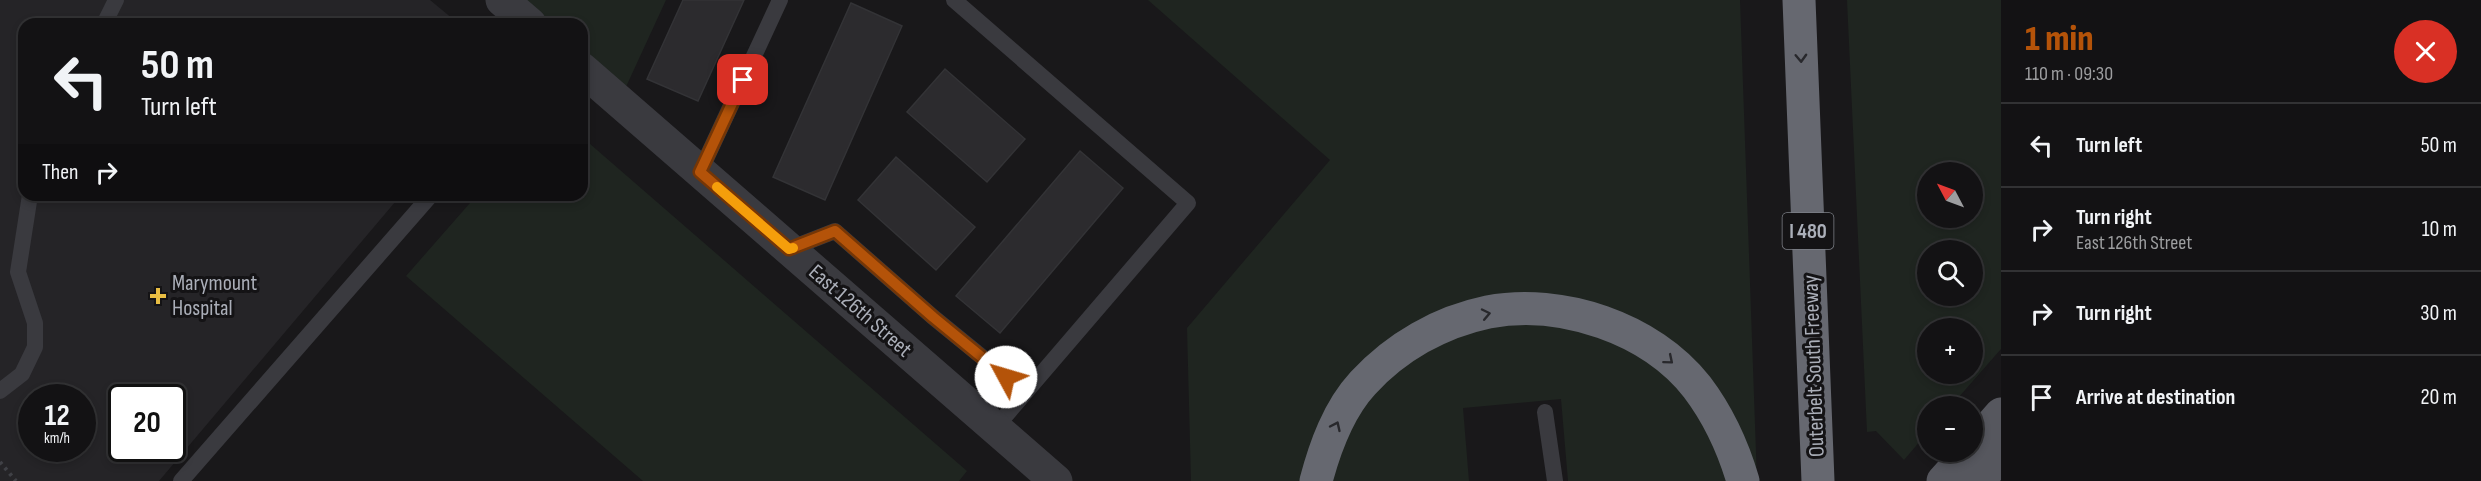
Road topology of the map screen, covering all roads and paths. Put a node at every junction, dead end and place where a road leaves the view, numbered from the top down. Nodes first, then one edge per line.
1 (116, 0) edge
2 (502, 0) edge
3 (780, 0) edge
4 (954, 0) edge
5 (1798, 0) edge
6 (107, 18) edge
7 (523, 18) edge
8 (588, 74) edge
9 (700, 172) junction
10 (29, 201) edge
11 (426, 201) edge
12 (789, 249) junction
13 (0, 391) edge
14 (1024, 392) junction
15 (1545, 412) dead end
16 (2001, 414) edge
17 (995, 428) junction
18 (1983, 434) edge
19 (2001, 455) edge
20 (0, 462) edge
21 (1960, 462) edge
22 (1818, 472) edge
23 (1042, 477) edge
24 (16, 481) edge
25 (182, 481) edge
26 (1316, 481) edge
27 (1555, 481) edge
28 (1743, 481) edge
29 (1943, 481) edge
30 (1978, 481) edge

1 - 6 lane
2 - 7 street
3 - 9 lane
4 - 14 lane
5 -> 22 highway, Outerbelt South Freeway / I 480
8 - 9 street, East 126th Street
9 - 12 street, East 126th Street
10 - 13 lane
11 - 25 lane
12 - 14 lane
12 - 17 street, East 126th Street
14 - 17 lane
15 - 27 lane
16 - 18 main road
17 - 23 street, East 126th Street
19 - 30 main road
20 - 24 path
21 - 29 main road
26 -> 28 highway

